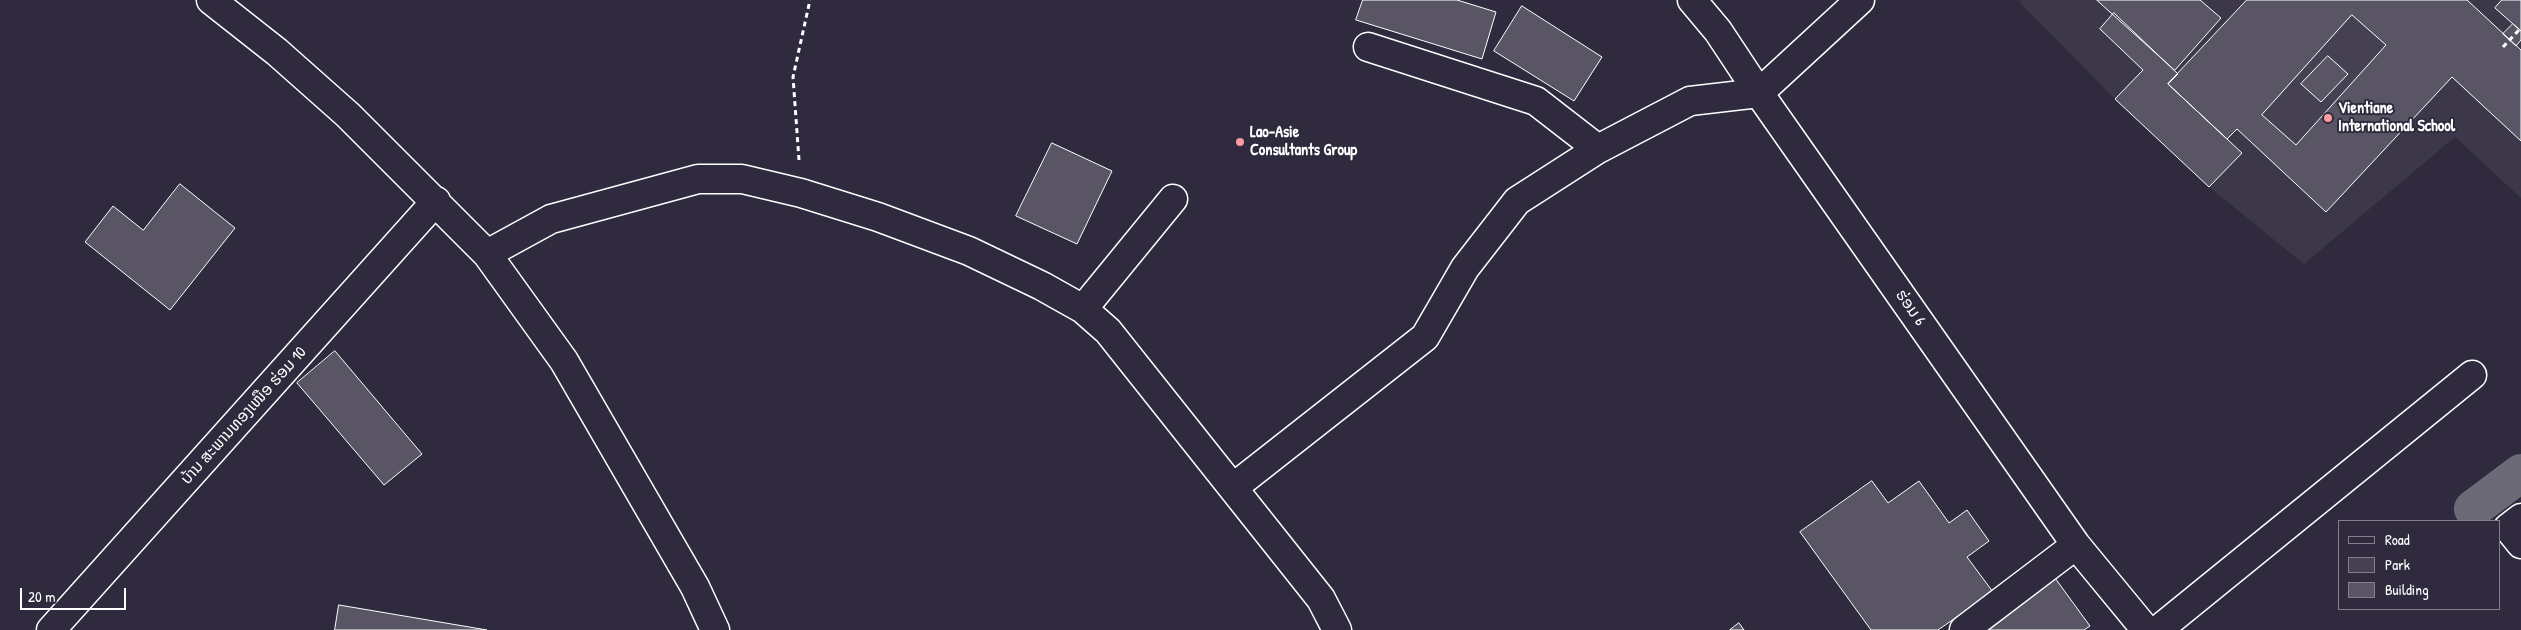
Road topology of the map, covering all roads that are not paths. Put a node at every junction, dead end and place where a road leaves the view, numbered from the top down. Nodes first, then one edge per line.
1 (211, 0) edge
2 (1692, 0) edge
3 (1860, 0) edge
4 (1368, 47) dead end
5 (1759, 93) junction
6 (1598, 149) junction
7 (1173, 199) dead end
8 (436, 201) junction
9 (487, 254) junction
10 (1083, 310) junction
11 (2472, 376) dead end
12 (1234, 488) junction
13 (2521, 518) edge
14 (2521, 544) edge
15 (2076, 545) junction
16 (51, 630) edge
17 (715, 630) edge
18 (1337, 630) edge
19 (1964, 630) edge
20 (2146, 630) edge
21 (2158, 630) edge

1 - 8 street
2 - 5 street, ຮ່ອມ 6
3 - 5 street
4 - 6 street
5 - 6 street
5 - 15 street, ຮ່ອມ 6
6 - 12 street
7 - 10 street
8 - 9 street
8 - 16 street, ບ້ານ ສະພານທອງເໜືອ ຮ່ອມ 10
9 - 10 street
9 - 17 street
10 - 12 street
11 - 21 street
12 - 18 street
13 - 14 street
15 - 19 street
15 - 20 street, ຮ່ອມ 6

